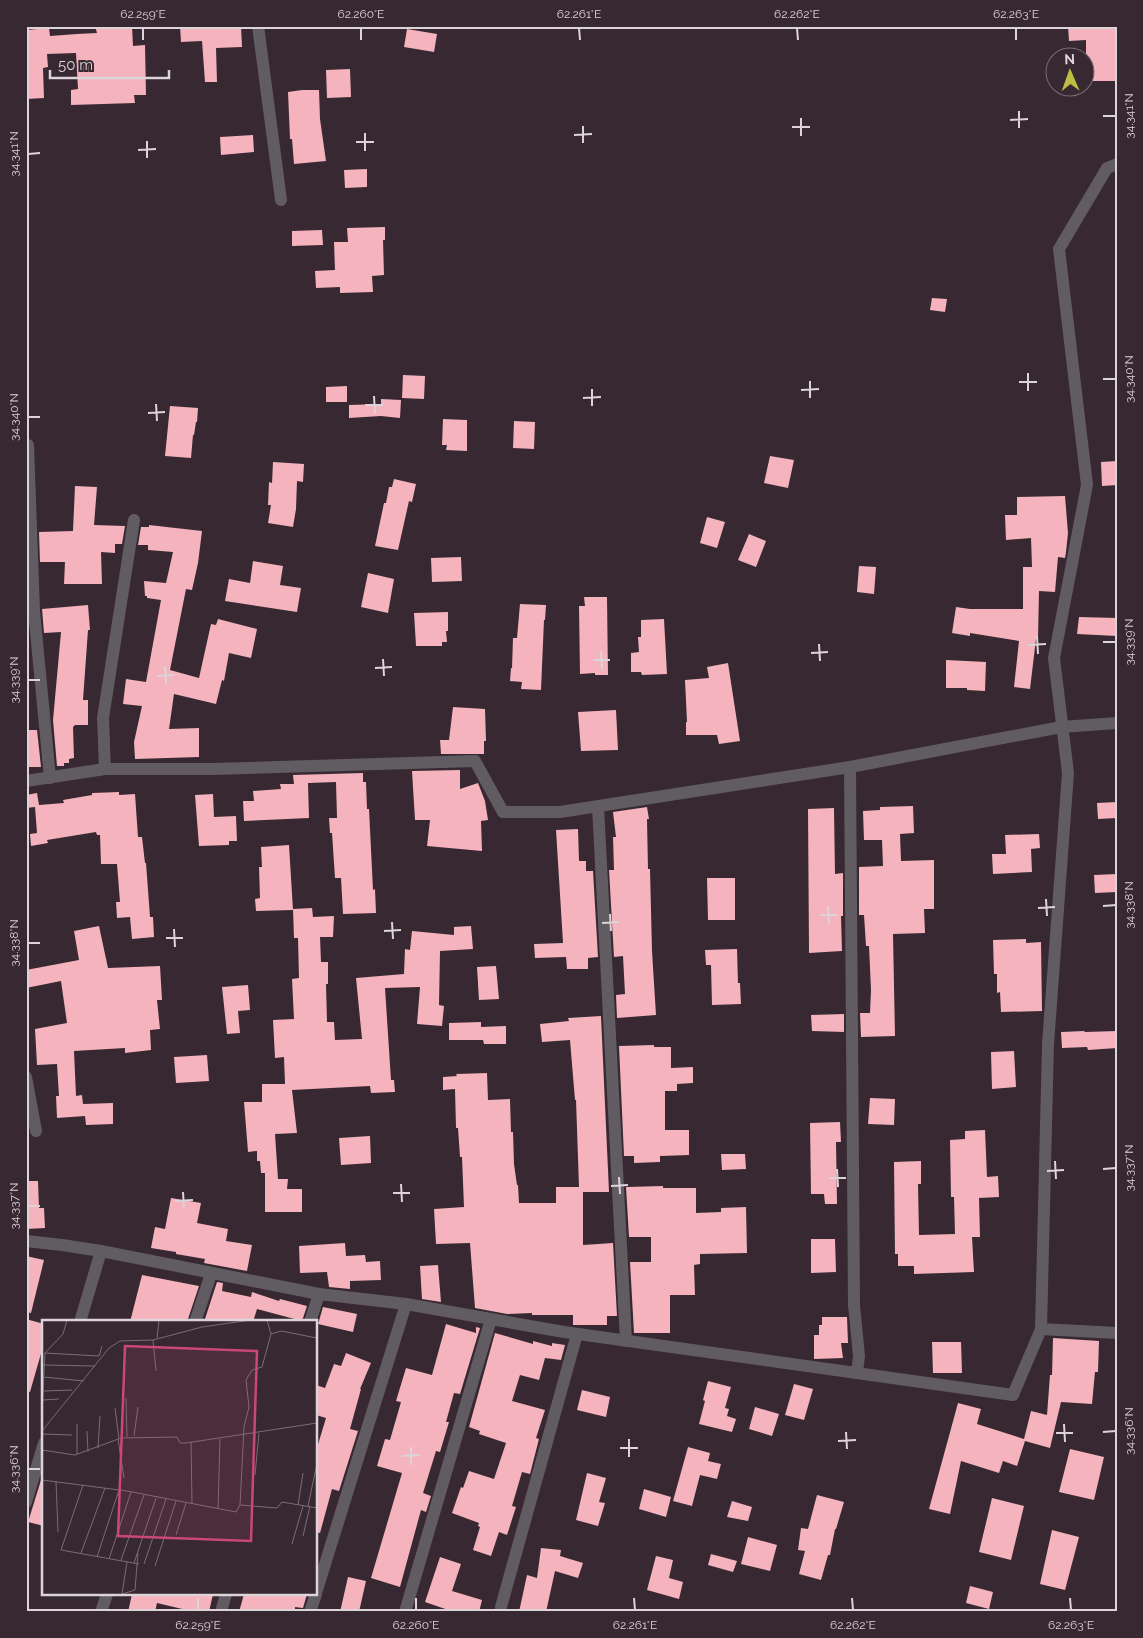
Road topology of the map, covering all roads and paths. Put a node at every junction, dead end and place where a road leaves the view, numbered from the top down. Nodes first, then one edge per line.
1 (258, 26) edge
2 (1117, 164) edge
3 (281, 200) dead end
4 (28, 445) edge
5 (134, 520) dead end
6 (1117, 723) edge
7 (1061, 727) junction
8 (850, 767) junction
9 (105, 769) junction
10 (50, 778) junction
11 (26, 782) edge
12 (598, 807) junction
13 (26, 1077) edge
14 (36, 1131) dead end
15 (26, 1241) edge
16 (101, 1252) junction
17 (211, 1274) junction
18 (319, 1294) junction
19 (406, 1304) junction
20 (491, 1319) junction
21 (81, 1320) edge
22 (196, 1320) edge
23 (311, 1320) edge
24 (1041, 1328) junction
25 (1117, 1333) edge
26 (577, 1334) junction
27 (626, 1341) junction
28 (857, 1373) junction
29 (42, 1450) edge
30 (26, 1502) edge
31 (318, 1588) edge
32 (106, 1596) edge
33 (225, 1596) edge
34 (315, 1596) edge
35 (501, 1607) dead end
36 (101, 1612) edge
37 (221, 1612) edge
38 (310, 1612) edge
39 (405, 1612) edge

1 - 3 street
2 - 7 street
4 - 10 street
5 - 9 street
6 - 7 street
7 - 8 street
7 - 24 street
8 - 12 street
8 - 28 street
9 - 10 street
9 - 12 street
10 - 11 street
12 - 27 street
13 - 14 street
15 - 16 street
16 - 17 street
16 - 21 street
17 - 18 street
17 - 22 street
18 - 19 street
18 - 23 street
19 - 20 street
19 - 31 street
20 - 26 street
20 - 39 street
24 - 25 street
24 - 28 street
26 - 27 street
26 - 35 street
27 - 28 street
29 - 30 street
32 - 36 street
33 - 37 street
34 - 38 street

